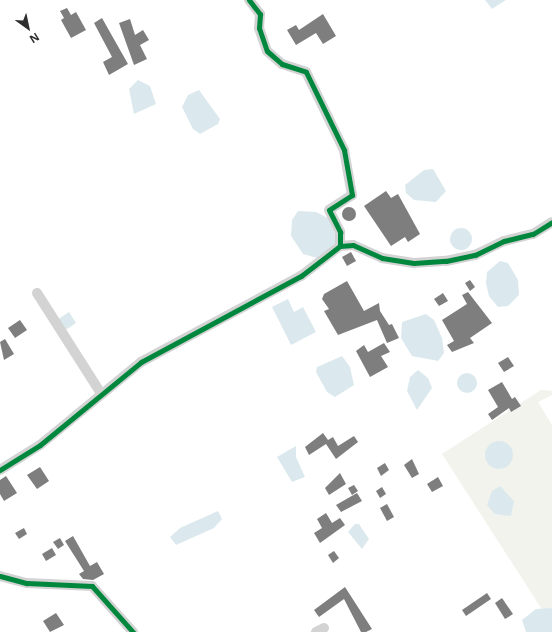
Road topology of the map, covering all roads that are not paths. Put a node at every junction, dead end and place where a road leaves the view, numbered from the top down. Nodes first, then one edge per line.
1 (249, 0) edge
2 (552, 222) edge
3 (340, 246) junction
4 (37, 293) dead end
5 (100, 392) junction
6 (0, 470) edge
7 (0, 576) edge
8 (132, 632) edge

1 - 3 street
2 - 3 street
3 - 5 street
4 - 5 street
5 - 6 street
7 - 8 street

